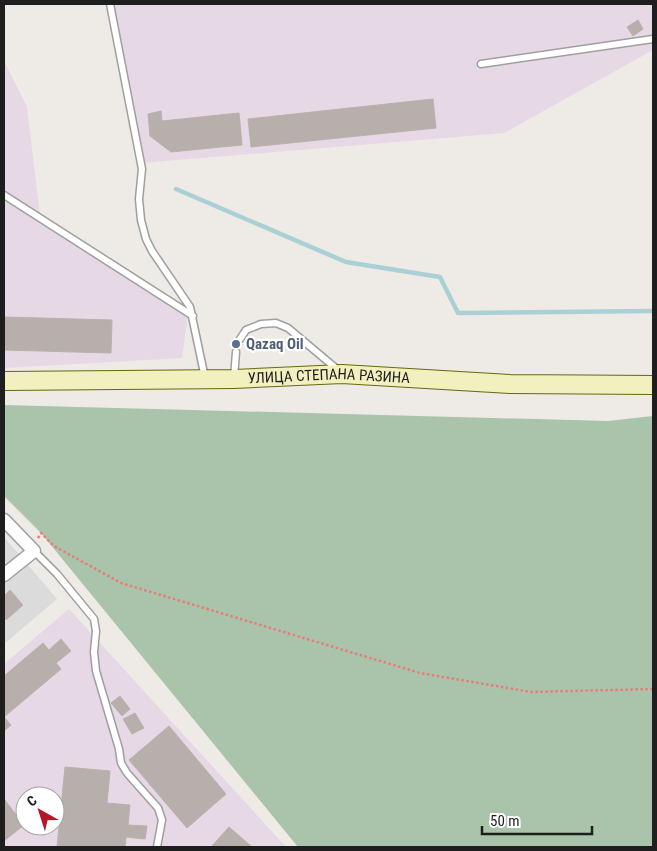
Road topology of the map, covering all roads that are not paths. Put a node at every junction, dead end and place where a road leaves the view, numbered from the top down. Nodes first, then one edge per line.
1 (110, 4) edge
2 (653, 39) edge
3 (481, 64) dead end
4 (4, 195) edge
5 (193, 316) junction
6 (240, 339) dead end
7 (236, 352) dead end
8 (342, 374) junction
9 (234, 378) junction
10 (205, 379) junction
11 (4, 381) edge
12 (653, 385) edge
13 (4, 520) edge
14 (34, 551) junction
15 (4, 575) edge
16 (157, 847) edge

1 - 5 lane
2 - 3 lane
4 - 5 lane
5 - 10 lane
6 - 8 lane
7 - 9 lane
8 - 9 main road, УЛИЦА СТЕПАНА РАЗИНА
8 - 12 main road, УЛИЦА СТЕПАНА РАЗИНА
9 - 10 main road, УЛИЦА СТЕПАНА РАЗИНА
10 - 11 main road, УЛИЦА СТЕПАНА РАЗИНА
13 - 14 street
14 - 15 street
14 - 16 lane

